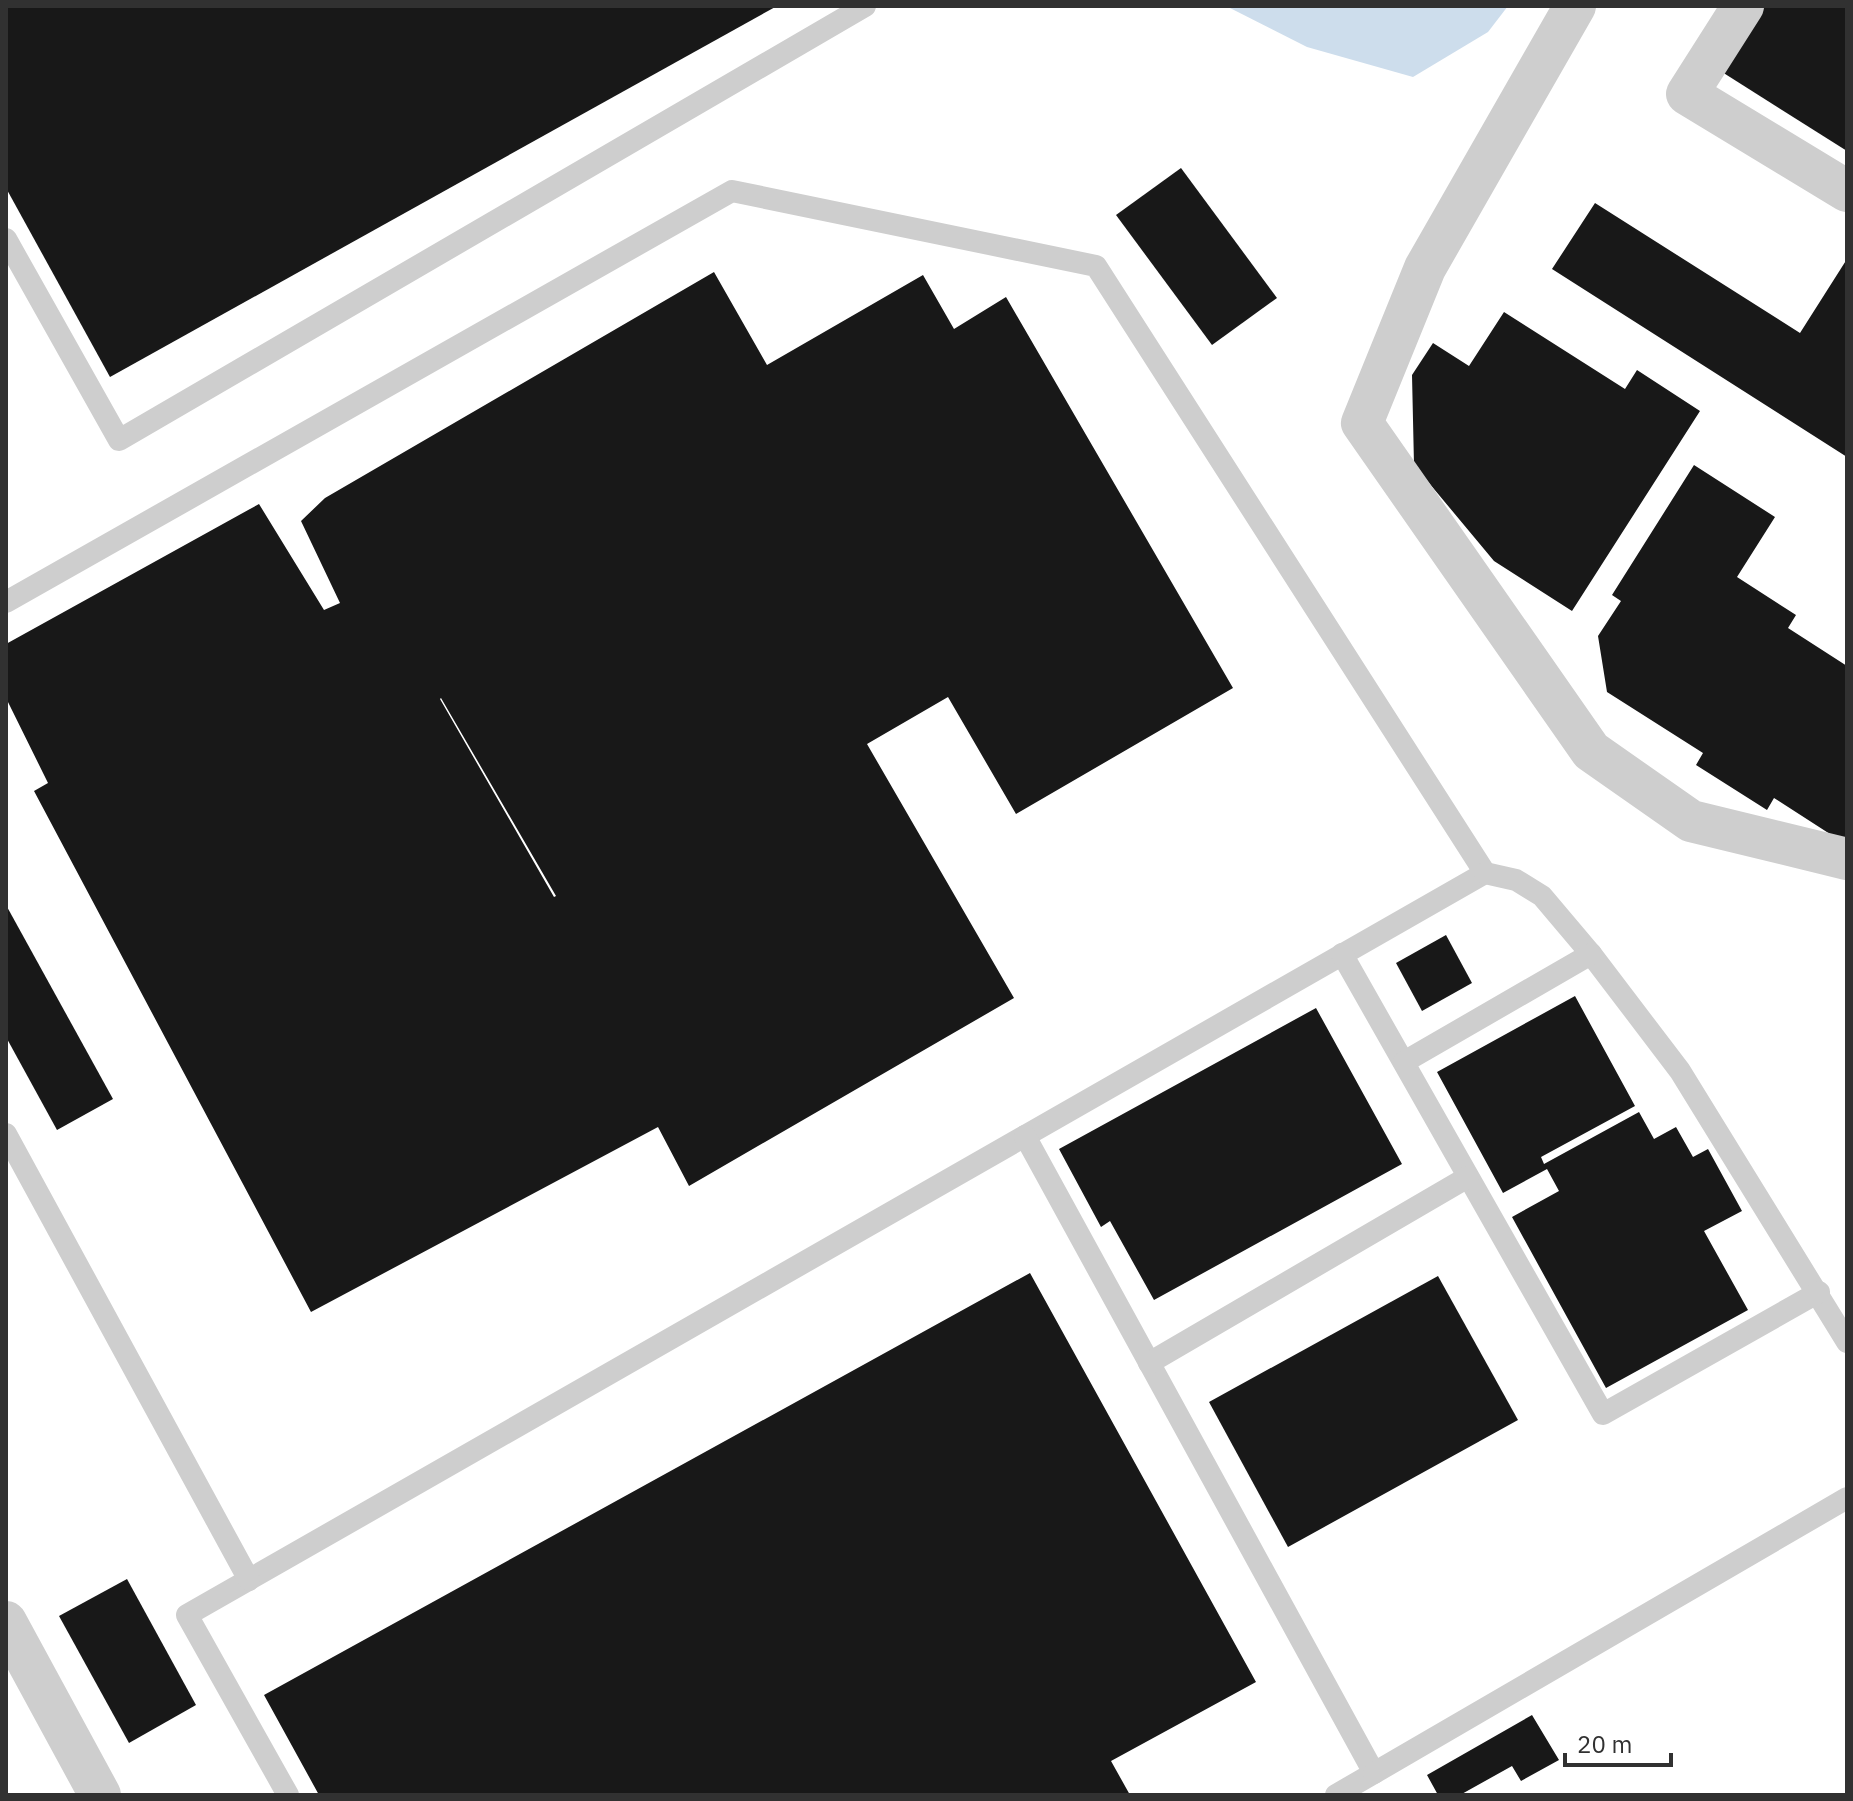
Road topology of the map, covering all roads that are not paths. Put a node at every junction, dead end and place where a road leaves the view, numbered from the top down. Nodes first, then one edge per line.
1 (865, 6) edge
2 (1575, 6) edge
3 (1743, 6) edge
4 (1847, 191) edge
5 (6, 239) edge
6 (6, 602) edge
7 (1847, 859) edge
8 (1485, 873) junction
9 (1342, 954) junction
10 (1591, 954) junction
11 (1404, 1062) junction
12 (6, 1134) edge
13 (1025, 1136) junction
14 (1468, 1177) junction
15 (1819, 1292) junction
16 (1847, 1342) edge
17 (1149, 1363) junction
18 (1847, 1498) edge
19 (249, 1580) junction
20 (6, 1622) edge
21 (1374, 1773) junction
22 (100, 1795) edge
23 (288, 1795) edge
24 (1336, 1795) edge

1 - 5 lane
2 - 7 street
3 - 4 street
6 - 8 lane
8 - 9 lane
8 - 10 lane
9 - 11 lane
9 - 13 lane
10 - 11 lane
10 - 15 lane
11 - 14 lane
12 - 19 lane
13 - 17 lane
13 - 19 lane
14 - 15 lane
14 - 17 lane
15 - 16 lane
17 - 21 lane
18 - 21 lane
19 - 23 lane
20 - 22 street
21 - 24 lane

